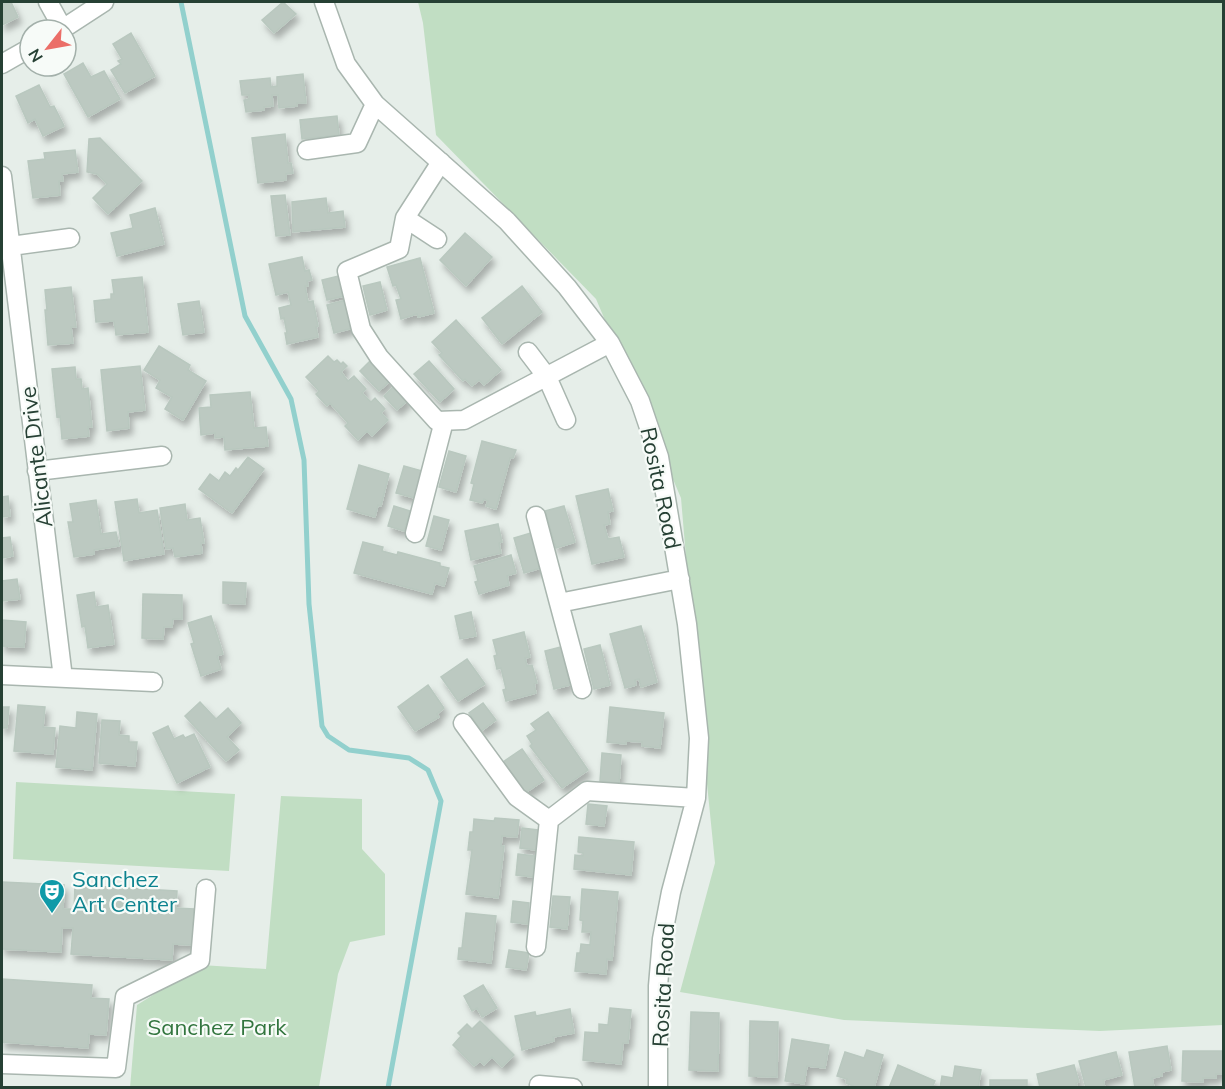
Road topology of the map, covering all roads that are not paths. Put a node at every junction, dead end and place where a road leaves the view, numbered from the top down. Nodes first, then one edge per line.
1 (48, 2) edge
2 (104, 2) edge
3 (324, 2) edge
4 (56, 18) edge
5 (78, 19) edge
6 (18, 55) edge
7 (2, 64) edge
8 (375, 104) junction
9 (308, 150) dead end
10 (441, 162) junction
11 (2, 176) edge
12 (405, 219) junction
13 (70, 238) dead end
14 (437, 239) dead end
15 (11, 246) junction
16 (610, 343) junction
17 (528, 352) dead end
18 (547, 377) junction
19 (566, 420) dead end
20 (444, 421) junction
21 (162, 456) dead end
22 (37, 471) junction
23 (536, 516) dead end
24 (415, 533) dead end
25 (680, 579) junction
26 (559, 603) junction
27 (2, 675) edge
28 (63, 678) junction
29 (153, 682) dead end
30 (582, 689) dead end
31 (463, 723) dead end
32 (696, 798) junction
33 (549, 820) junction
34 (206, 890) dead end
35 (536, 946) dead end
36 (2, 1064) edge
37 (539, 1085) dead end
38 (573, 1088) edge
39 (658, 1088) edge

1 - 4 street
2 - 5 street
3 - 8 street, Rosita Road
6 - 7 street
8 - 9 street
8 - 10 street, Rosita Road
10 - 12 street
10 - 16 street, Rosita Road
11 - 15 street, Alicante Drive
12 - 14 street
12 - 20 street
13 - 15 street
15 - 22 street, Alicante Drive
16 - 18 street
16 - 25 street, Rosita Road
17 - 18 street
18 - 19 street
18 - 20 street
20 - 24 street
21 - 22 street
22 - 28 street, Alicante Drive
23 - 26 street
25 - 26 street
25 - 32 street, Rosita Road
26 - 30 street
27 - 28 street
28 - 29 street
31 - 33 street
32 - 33 street
32 - 39 street, Rosita Road
33 - 35 street
34 - 36 street
37 - 38 street

